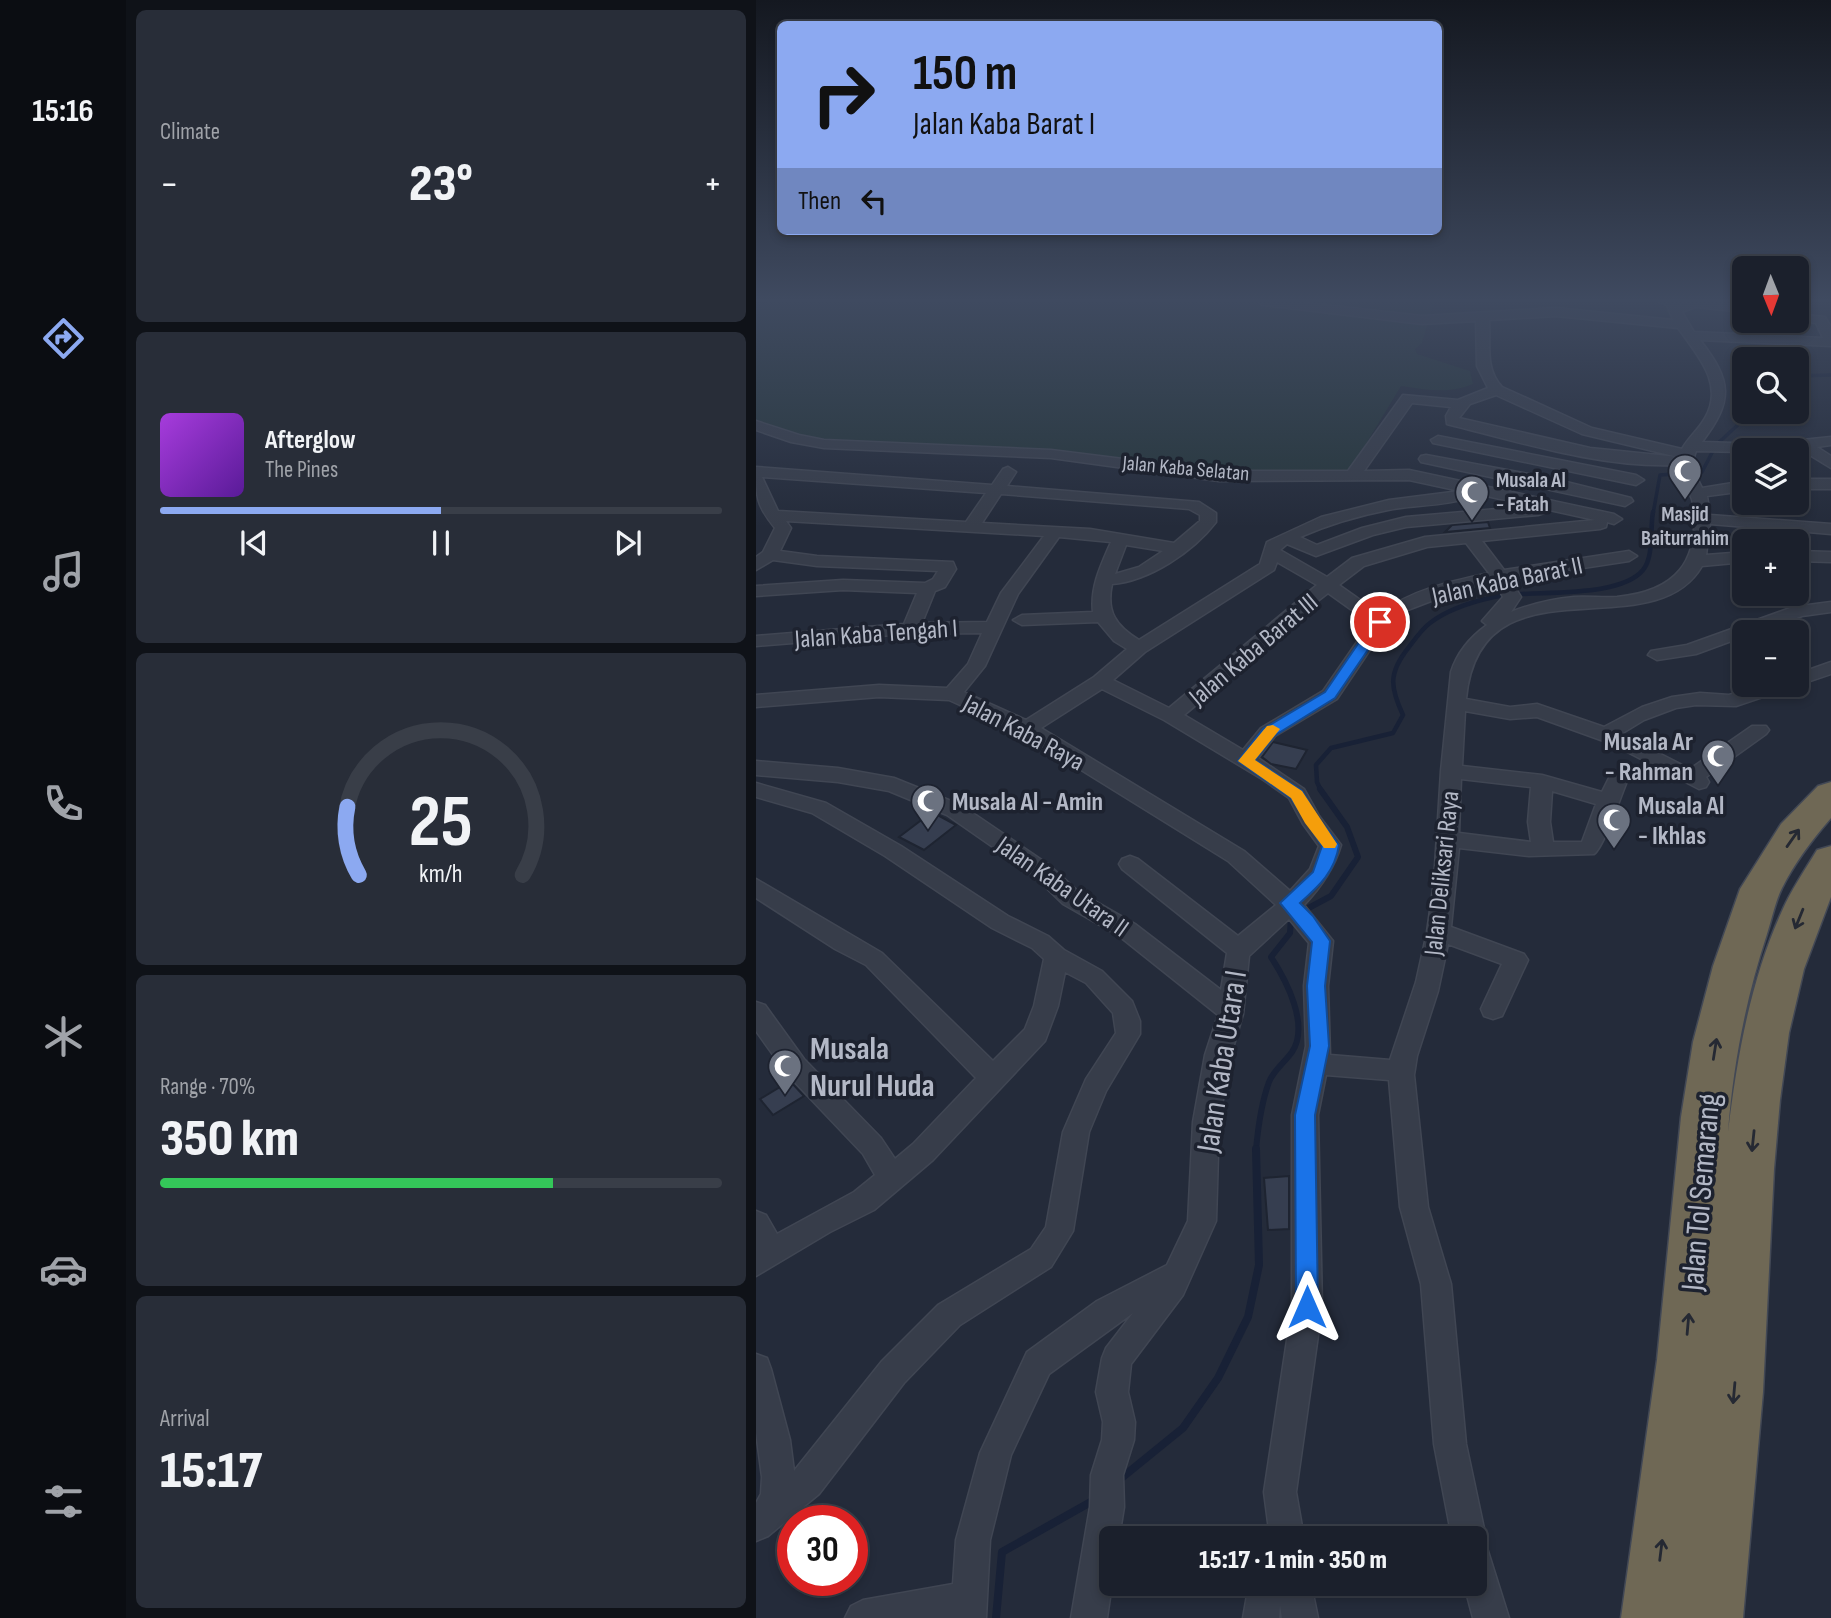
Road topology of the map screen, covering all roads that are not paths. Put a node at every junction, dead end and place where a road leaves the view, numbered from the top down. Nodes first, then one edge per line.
1 (1487, 377) edge
2 (1716, 377) edge
3 (1497, 390) junction
4 (1459, 404) junction
5 (1452, 421) junction
6 (756, 425) edge
7 (1438, 440) junction
8 (1831, 441) edge
9 (1809, 444) edge
10 (1732, 447) edge
11 (1809, 448) edge
12 (1426, 459) junction
13 (1640, 460) junction
14 (1831, 463) edge
15 (1688, 467) junction
16 (756, 472) edge
17 (1008, 472) dead end
18 (1353, 475) junction
19 (1409, 475) junction
20 (756, 480) edge
21 (1636, 480) junction
22 (1732, 482) edge
23 (1809, 484) edge
24 (1831, 484) edge
25 (1478, 489) junction
26 (995, 490) junction
27 (1625, 501) junction
28 (1558, 509) junction
29 (767, 514) edge
30 (1615, 519) junction
31 (1702, 519) junction
32 (971, 527) junction
33 (1831, 529) edge
34 (1055, 532) junction
35 (1286, 537) junction
36 (1470, 537) junction
37 (1121, 538) junction
38 (1177, 548) junction
39 (1629, 556) dead end
40 (1809, 556) edge
41 (1831, 556) edge
42 (1732, 558) edge
43 (1270, 559) junction
44 (763, 560) edge
45 (1696, 561) junction
46 (1104, 580) junction
47 (1330, 586) junction
48 (1507, 587) junction
49 (928, 588) junction
50 (756, 591) edge
51 (1831, 607) edge
52 (1102, 617) junction
53 (1022, 620) dead end
54 (1380, 622) junction
55 (911, 628) junction
56 (995, 628) junction
57 (1481, 640) junction
58 (756, 641) edge
59 (1139, 648) junction
60 (1657, 655) dead end
61 (1831, 668) edge
62 (1809, 676) edge
63 (1101, 681) junction
64 (952, 694) junction
65 (1752, 697) edge
66 (756, 701) edge
67 (1457, 703) junction
68 (1171, 716) junction
69 (1027, 728) junction
70 (1759, 730) dead end
71 (1606, 735) junction
72 (1245, 761) junction
73 (756, 768) edge
74 (1451, 771) junction
75 (1618, 779) dead end
76 (1542, 782) junction
77 (756, 790) edge
78 (1831, 795) edge
79 (1607, 800) junction
80 (1447, 839) junction
81 (1543, 847) junction
82 (1831, 860) edge
83 (1130, 864) dead end
84 (756, 887) edge
85 (1296, 910) junction
86 (1439, 931) junction
87 (1239, 950) junction
88 (1056, 956) junction
89 (1493, 1009) dead end
90 (756, 1012) edge
91 (1231, 1014) junction
92 (1315, 1064) junction
93 (1401, 1071) junction
94 (994, 1079) junction
95 (892, 1179) junction
96 (756, 1224) edge
97 (764, 1258) edge
98 (1177, 1278) junction
99 (756, 1369) edge
100 (762, 1424) edge
101 (1280, 1492) junction
102 (766, 1515) edge
103 (1275, 1526) edge
104 (1285, 1526) edge
105 (1467, 1526) edge
106 (1264, 1596) edge
107 (1296, 1596) edge
108 (1485, 1596) edge
109 (968, 1609) edge
110 (863, 1618) edge
111 (1089, 1618) edge
112 (1261, 1618) edge
113 (1300, 1618) edge
114 (1491, 1618) edge
115 (1653, 1618) edge
116 (1711, 1618) edge

1 - 3 street
2 - 15 street
3 - 4 street
3 - 15 street
4 - 5 street
4 - 18 street
5 - 7 street
5 - 13 street
6 - 18 street, Jalan Kaba Selatan
7 - 12 street
7 - 21 street
8 - 9 street
10 - 15 street
11 - 14 street
12 - 19 street
12 - 27 street
13 - 15 street
13 - 21 street
15 - 22 street
15 - 31 street
16 - 26 street
17 - 26 street
18 - 19 street, Jalan Kaba Selatan
19 - 25 street, Jalan Kaba Selatan
20 - 29 street
21 - 27 street
23 - 24 street
25 - 28 street, Jalan Kaba Selatan
25 - 35 street
26 - 32 street
26 - 38 street
27 - 30 street
28 - 30 street, Jalan Kaba Selatan
28 - 35 street
29 - 32 street
29 - 44 street
30 - 36 street, Jalan Kaba Barat III
31 - 33 street
31 - 45 street
32 - 34 street
34 - 37 street
34 - 56 street
35 - 43 street
36 - 47 street, Jalan Kaba Barat III
36 - 48 street
37 - 38 street
37 - 46 street
38 - 46 street
39 - 48 street, Jalan Kaba Barat II
40 - 41 street
42 - 45 street
43 - 47 street
43 - 59 street
44 - 49 street
45 - 57 street, Jalan Deliksari Raya
46 - 52 street
47 - 54 street
47 - 68 street, Jalan Kaba Barat III
48 - 54 street, Jalan Kaba Barat II
48 - 57 street
49 - 50 street
49 - 55 street
51 - 60 street
52 - 53 street
52 - 59 street
54 - 72 street, Jalan Kaba Barat II
55 - 56 street, Jalan Kaba Tengah I
55 - 58 street, Jalan Kaba Tengah I
56 - 64 street
57 - 67 street, Jalan Deliksari Raya
59 - 63 street
61 - 62 street
63 - 68 street
63 - 69 street
64 - 66 street, Jalan Kaba Raya
64 - 69 street, Jalan Kaba Raya
65 - 71 street
67 - 71 street
67 - 74 street, Jalan Deliksari Raya
68 - 72 street
69 - 85 street, Jalan Kaba Raya
70 - 71 street
72 - 85 street, Jalan Kaba Utara I
73 - 91 street, Jalan Kaba Utara II
74 - 76 street
74 - 80 street, Jalan Deliksari Raya
75 - 79 street
76 - 79 street
76 - 81 street
77 - 88 street
115 -> 78 highway, Jalan Tol Semarang
79 - 81 street
80 - 81 street
80 - 86 street, Jalan Deliksari Raya
82 -> 116 highway, Jalan Tol Semarang
83 - 87 street
84 - 94 street
85 - 87 street, Jalan Kaba Utara I
85 - 92 street
86 - 89 street
86 - 93 street, Jalan Deliksari Raya
87 - 91 street, Jalan Kaba Utara I
88 - 94 street
88 - 102 street
90 - 95 street
91 - 98 street, Jalan Kaba Utara I
92 - 93 street
92 - 101 street
93 - 105 street, Jalan Deliksari Raya
94 - 95 street
95 - 97 street
96 - 97 street
98 - 109 street
98 - 111 street, Jalan Kaba Utara I
99 - 100 street
100 - 102 street
101 - 103 street
101 - 104 street
106 - 112 street
107 - 113 street
108 - 114 street
109 - 110 street

